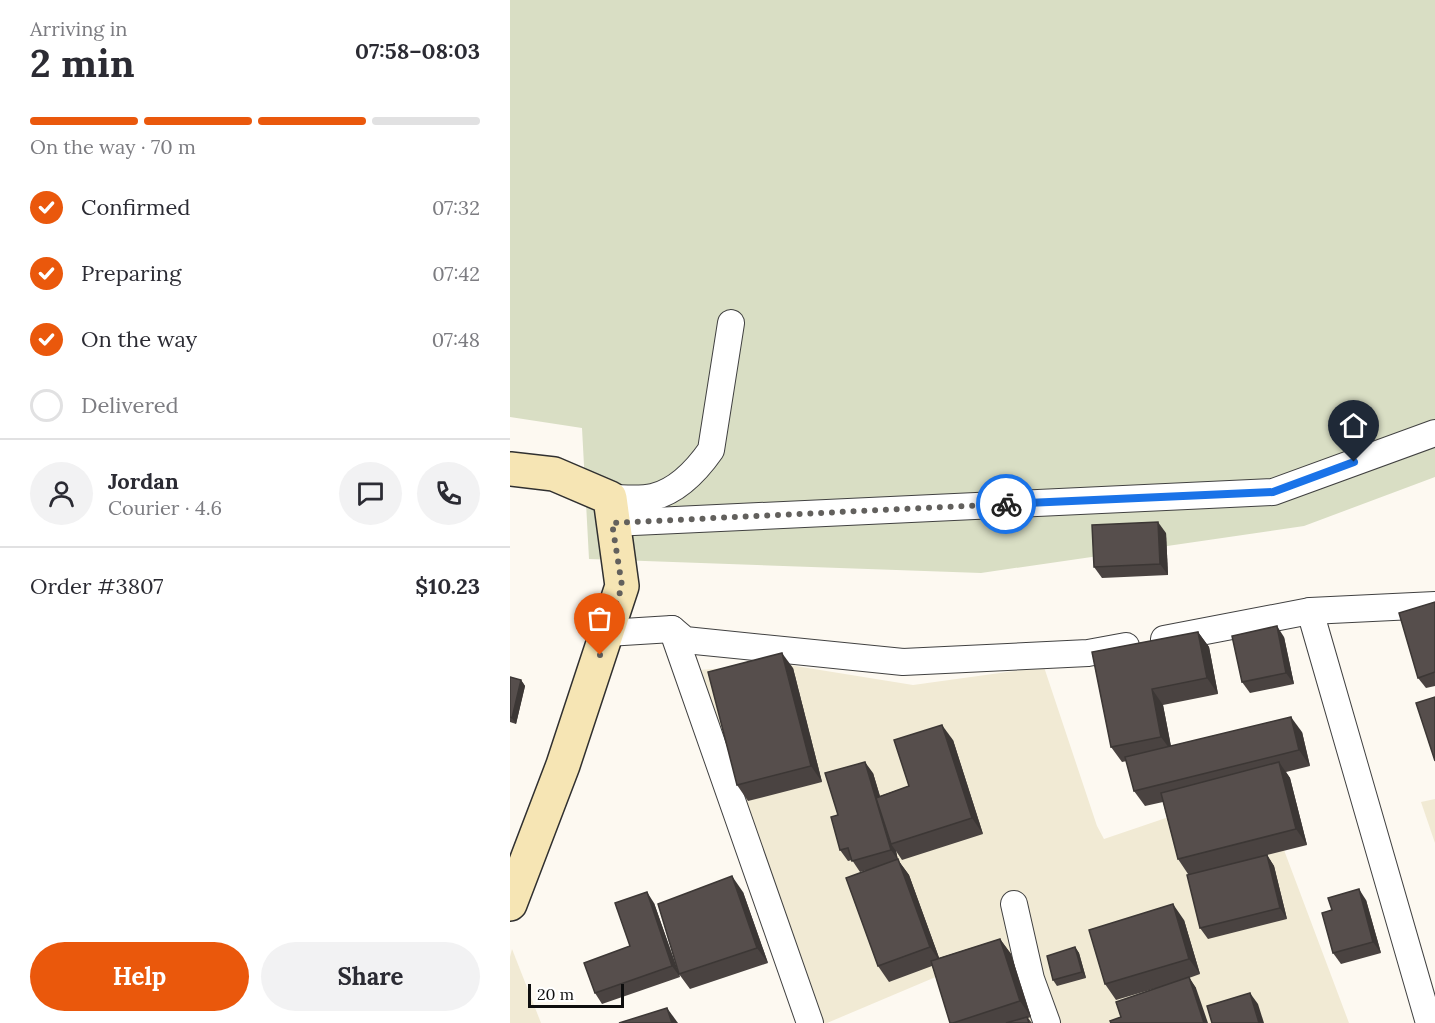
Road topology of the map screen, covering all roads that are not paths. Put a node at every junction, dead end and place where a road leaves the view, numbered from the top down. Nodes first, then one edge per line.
1 (731, 323) dead end
2 (1435, 433) edge
3 (510, 469) edge
4 (611, 511) junction
5 (1435, 605) edge
6 (1310, 611) junction
7 (672, 629) junction
8 (607, 633) junction
9 (1014, 903) dead end
10 (510, 904) edge
11 (810, 1023) edge
12 (1047, 1023) edge
13 (1429, 1023) edge

1 - 4 street
2 - 4 street
3 - 4 street
4 - 8 street
5 - 6 street
6 - 7 street
6 - 13 street
7 - 8 street
7 - 11 street
8 - 10 street
9 - 12 street

